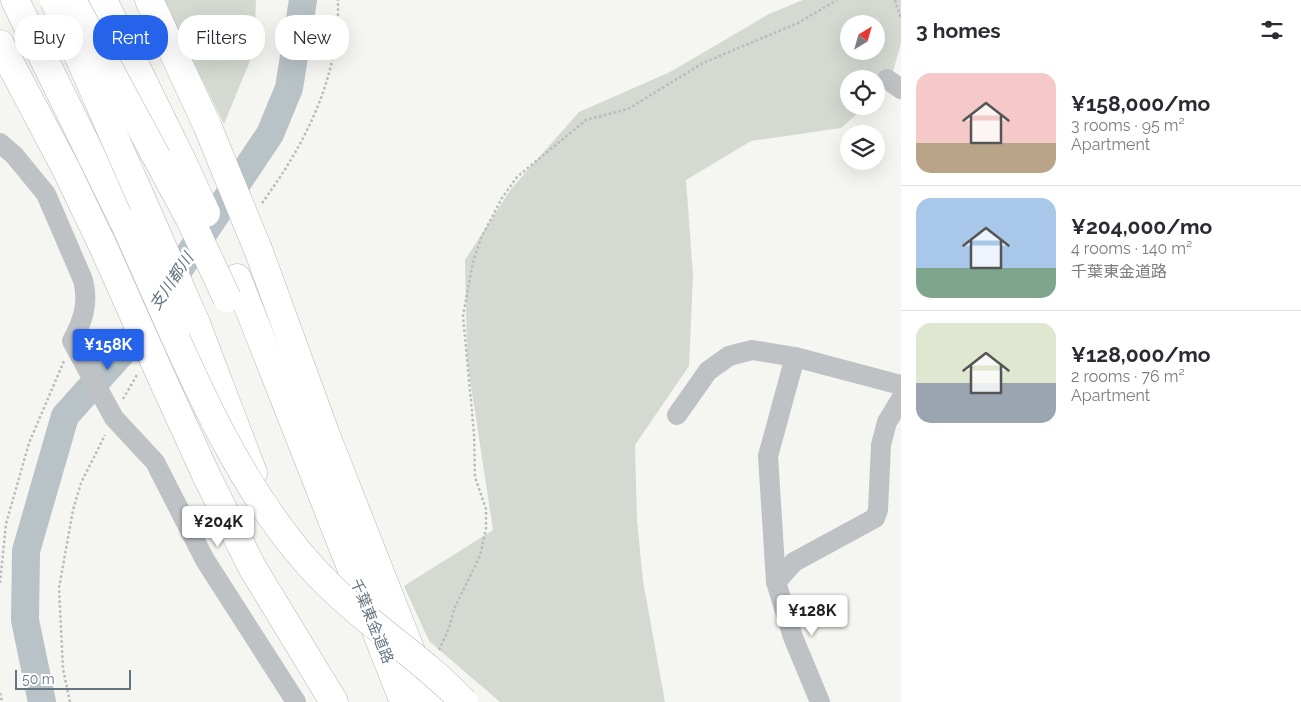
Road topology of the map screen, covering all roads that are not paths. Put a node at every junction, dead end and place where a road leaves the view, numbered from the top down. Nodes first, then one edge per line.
1 (15, 0) edge
2 (54, 0) edge
3 (72, 0) edge
4 (103, 0) edge
5 (149, 0) edge
6 (0, 44) edge
7 (0, 143) edge
8 (232, 288) junction
9 (795, 357) junction
10 (901, 385) edge
11 (901, 399) edge
12 (677, 415) dead end
13 (268, 512) junction
14 (776, 582) junction
15 (296, 702) edge
16 (334, 702) edge
17 (404, 702) edge
18 (431, 702) edge
19 (464, 702) edge
20 (820, 702) edge

1 - 13 highway, bridge
2 - 13 highway, bridge
3 - 8 highway, bridge
4 - 8 highway, bridge
5 - 18 highway, bridge
6 - 16 highway, bridge
7 - 15 street
8 - 17 highway, 千葉東金道路
9 - 10 street
9 - 12 street
9 - 14 street
11 - 14 street
13 - 19 highway, bridge
14 - 20 street

